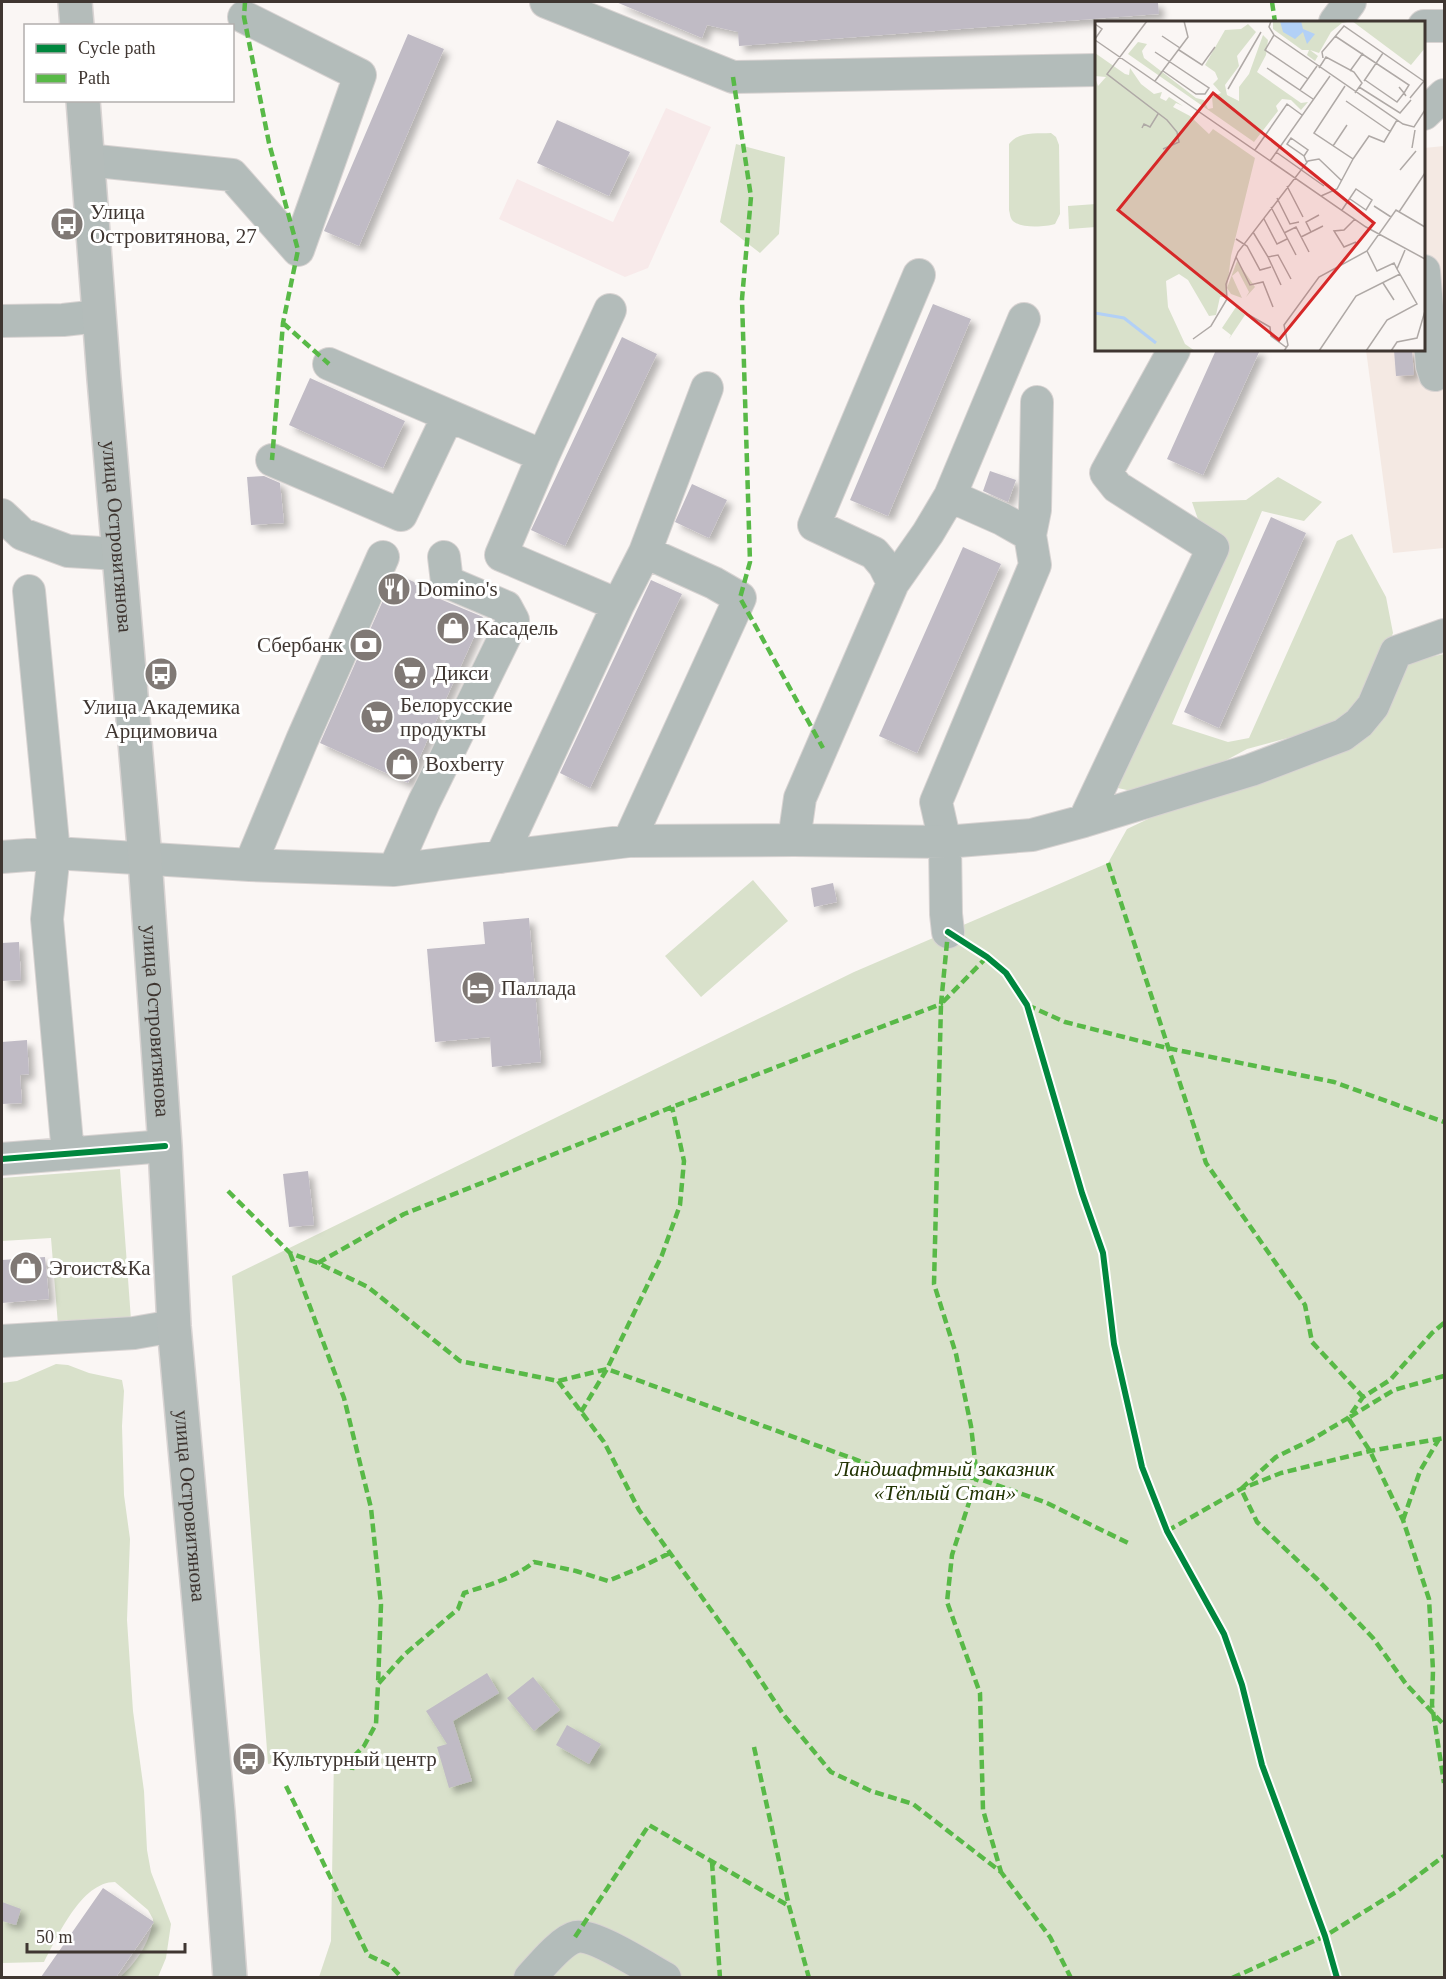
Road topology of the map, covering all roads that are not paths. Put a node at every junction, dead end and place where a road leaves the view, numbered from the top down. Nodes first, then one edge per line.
1 (75, 2) edge
2 (546, 2) edge
3 (1350, 2) edge
4 (244, 17) dead end
5 (1336, 21) edge
6 (77, 24) edge
7 (1425, 26) edge
8 (1444, 26) edge
9 (1095, 70) edge
10 (1444, 95) edge
11 (83, 102) edge
12 (1425, 113) edge
13 (87, 160) junction
14 (919, 275) dead end
15 (1431, 278) edge
16 (610, 310) dead end
17 (99, 316) junction
18 (1024, 319) dead end
19 (2, 321) edge
20 (1173, 351) edge
21 (329, 364) dead end
22 (1435, 375) dead end
23 (707, 388) dead end
24 (1036, 402) dead end
25 (448, 416) junction
26 (543, 456) junction
27 (272, 460) dead end
28 (950, 496) junction
29 (2, 514) edge
30 (1030, 535) junction
31 (645, 552) junction
32 (118, 554) junction
33 (382, 557) dead end
34 (444, 557) dead end
35 (893, 583) junction
36 (29, 591) dead end
37 (618, 605) junction
38 (1444, 635) edge
39 (1084, 821) junction
40 (794, 840) junction
41 (629, 841) junction
42 (945, 842) junction
43 (54, 853) junction
44 (2, 857) edge
45 (501, 857) junction
46 (145, 859) junction
47 (250, 865) junction
48 (394, 870) junction
49 (948, 932) dead end
50 (165, 1146) junction
51 (68, 1154) junction
52 (2, 1159) edge
53 (174, 1326) junction
54 (2, 1341) edge
55 (230, 1977) edge
56 (530, 1977) edge
57 (665, 1977) edge

1 - 6 main road
2 - 9 street
3 - 5 street
4 - 13 street
7 - 8 street
10 - 12 street
11 - 13 main road, улица Островитянова
13 - 17 main road, улица Островитянова
14 - 35 street
15 - 22 street
16 - 26 street
17 - 19 street
17 - 32 main road, улица Островитянова
18 - 28 street
20 - 39 street
21 - 25 street
23 - 31 street
24 - 30 street
25 - 26 street
25 - 27 street
26 - 37 street
28 - 30 street
28 - 35 street
29 - 32 street
30 - 42 street
31 - 37 street
31 - 41 street
32 - 46 main road, улица Островитянова
33 - 47 street
34 - 48 street
35 - 40 street
36 - 43 street
37 - 45 street
38 - 39 street
39 - 42 street
40 - 41 street
40 - 42 street
41 - 45 street
42 - 49 street
43 - 44 street
43 - 46 street
43 - 51 street
45 - 48 street
46 - 47 street
46 - 50 main road, улица Островитянова
47 - 48 street
50 - 51 street
50 - 53 main road, улица Островитянова
51 - 52 street
53 - 54 street
53 - 55 main road, улица Островитянова
56 - 57 street

